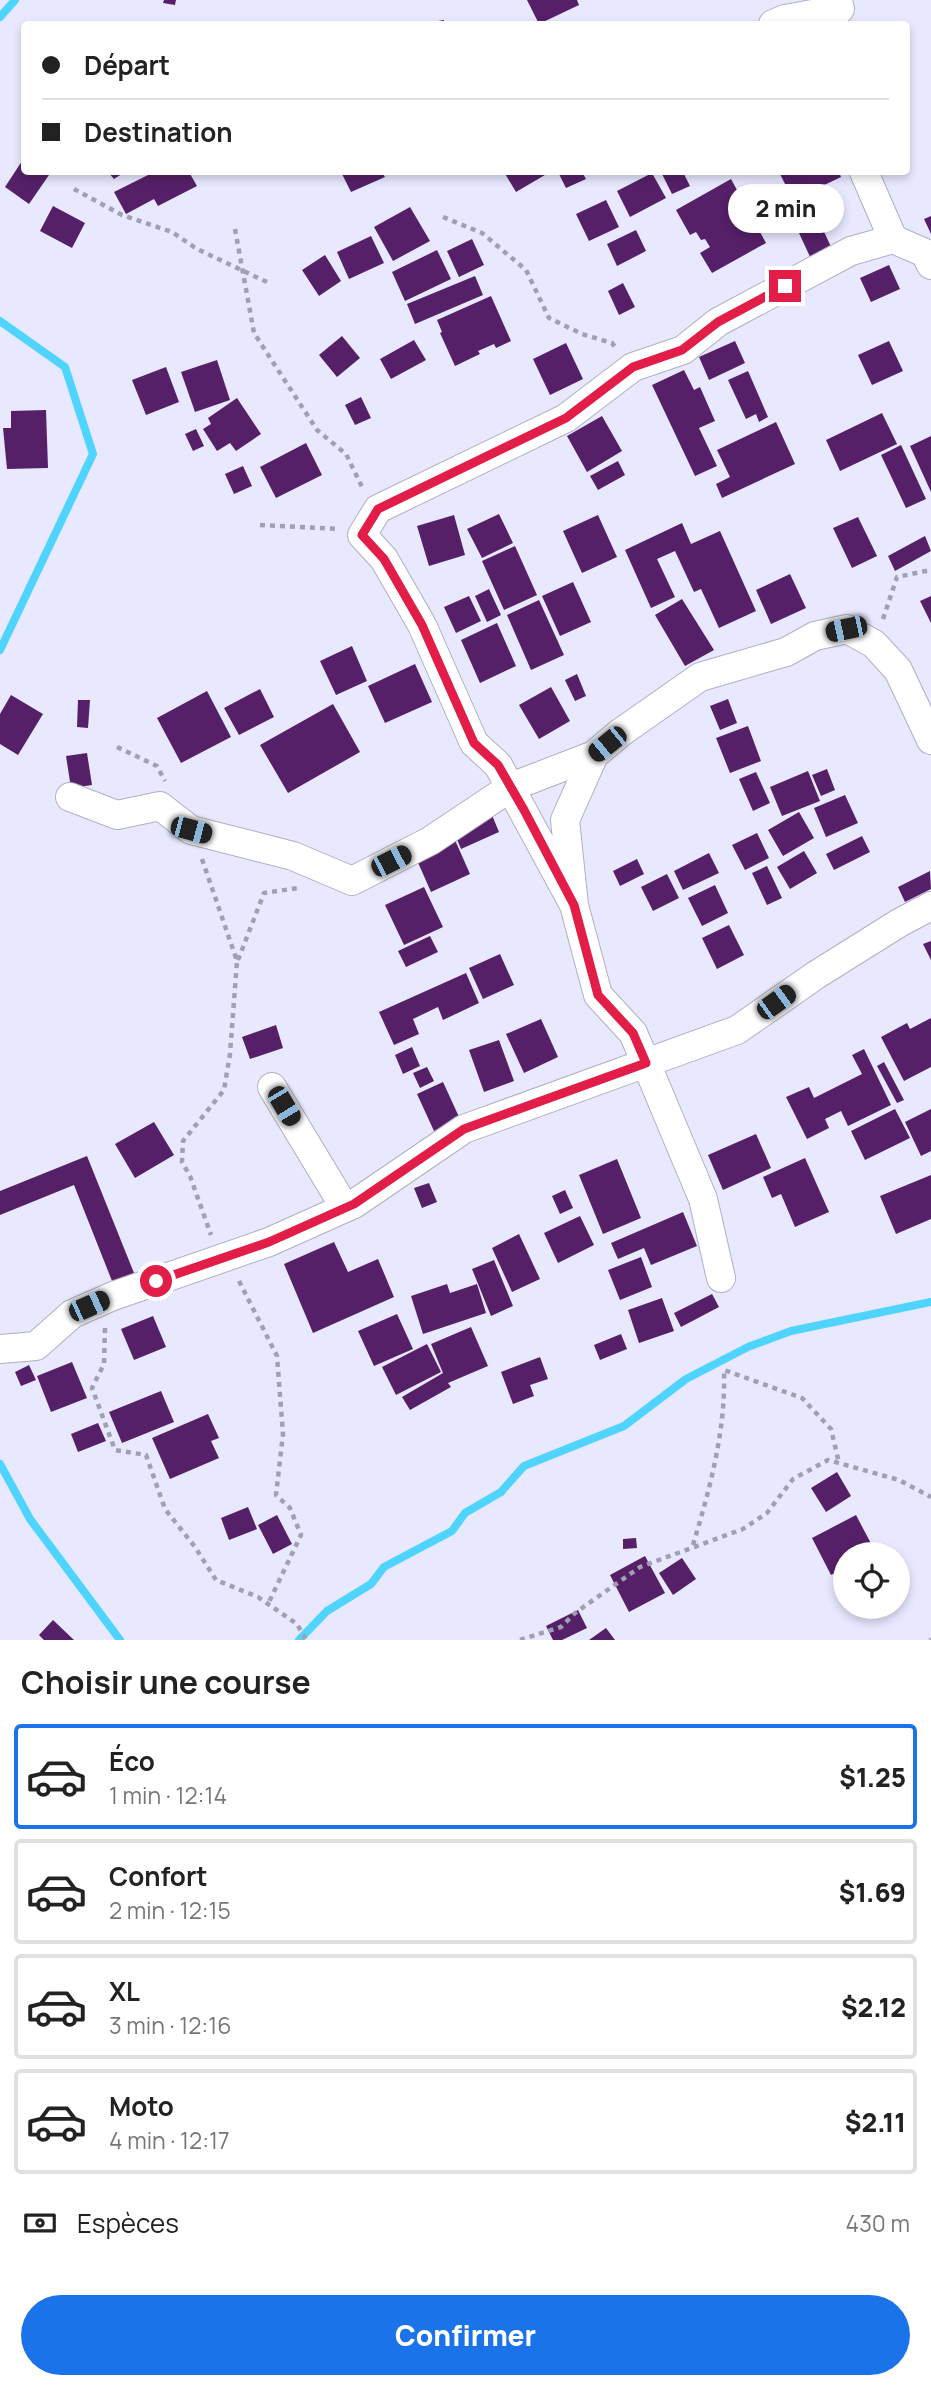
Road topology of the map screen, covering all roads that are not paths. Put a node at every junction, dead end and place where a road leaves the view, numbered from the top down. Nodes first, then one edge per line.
1 (839, 8) edge
2 (780, 21) edge
3 (865, 175) edge
4 (893, 239) junction
5 (931, 265) edge
6 (931, 740) edge
7 (594, 755) junction
8 (511, 787) junction
9 (70, 797) dead end
10 (574, 905) junction
11 (931, 906) edge
12 (646, 1063) junction
13 (272, 1087) dead end
14 (345, 1208) junction
15 (721, 1278) dead end
16 (0, 1349) edge

1 - 2 street
3 - 4 street
4 - 5 street
4 - 8 street
6 - 7 street
7 - 8 street
7 - 10 street
8 - 9 street
8 - 10 street
10 - 12 street
11 - 12 street
12 - 14 street
12 - 15 street
13 - 14 street
14 - 16 street

